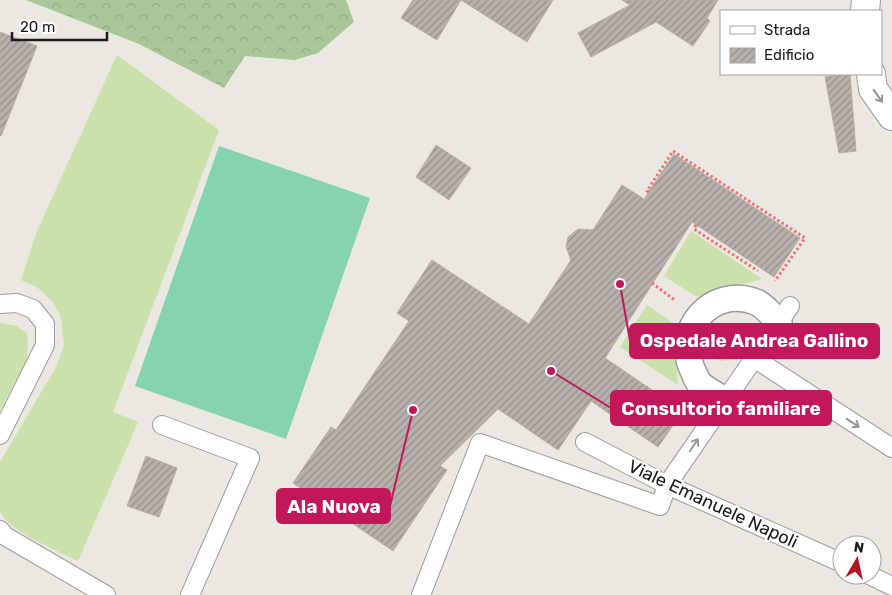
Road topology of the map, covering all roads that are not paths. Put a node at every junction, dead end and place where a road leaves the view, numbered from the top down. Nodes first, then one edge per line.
1 (871, 75) edge
2 (892, 116) edge
3 (0, 304) edge
4 (784, 314) joint
5 (754, 358) junction
6 (725, 400) junction
7 (162, 425) dead end
8 (0, 435) edge
9 (585, 442) dead end
10 (892, 448) edge
11 (667, 485) junction
12 (0, 530) edge
13 (832, 559) edge
14 (106, 595) edge
15 (190, 595) edge
16 (421, 595) edge

1 -> 2 street
3 - 8 lane
4 - 5 lane
4 - 6 street
5 - 6 lane
5 -> 10 lane
11 -> 6 lane
7 - 15 lane
9 - 11 lane, Viale Emanuele Napoli
11 - 13 lane, Viale Emanuele Napoli
11 - 16 lane
12 - 14 lane

